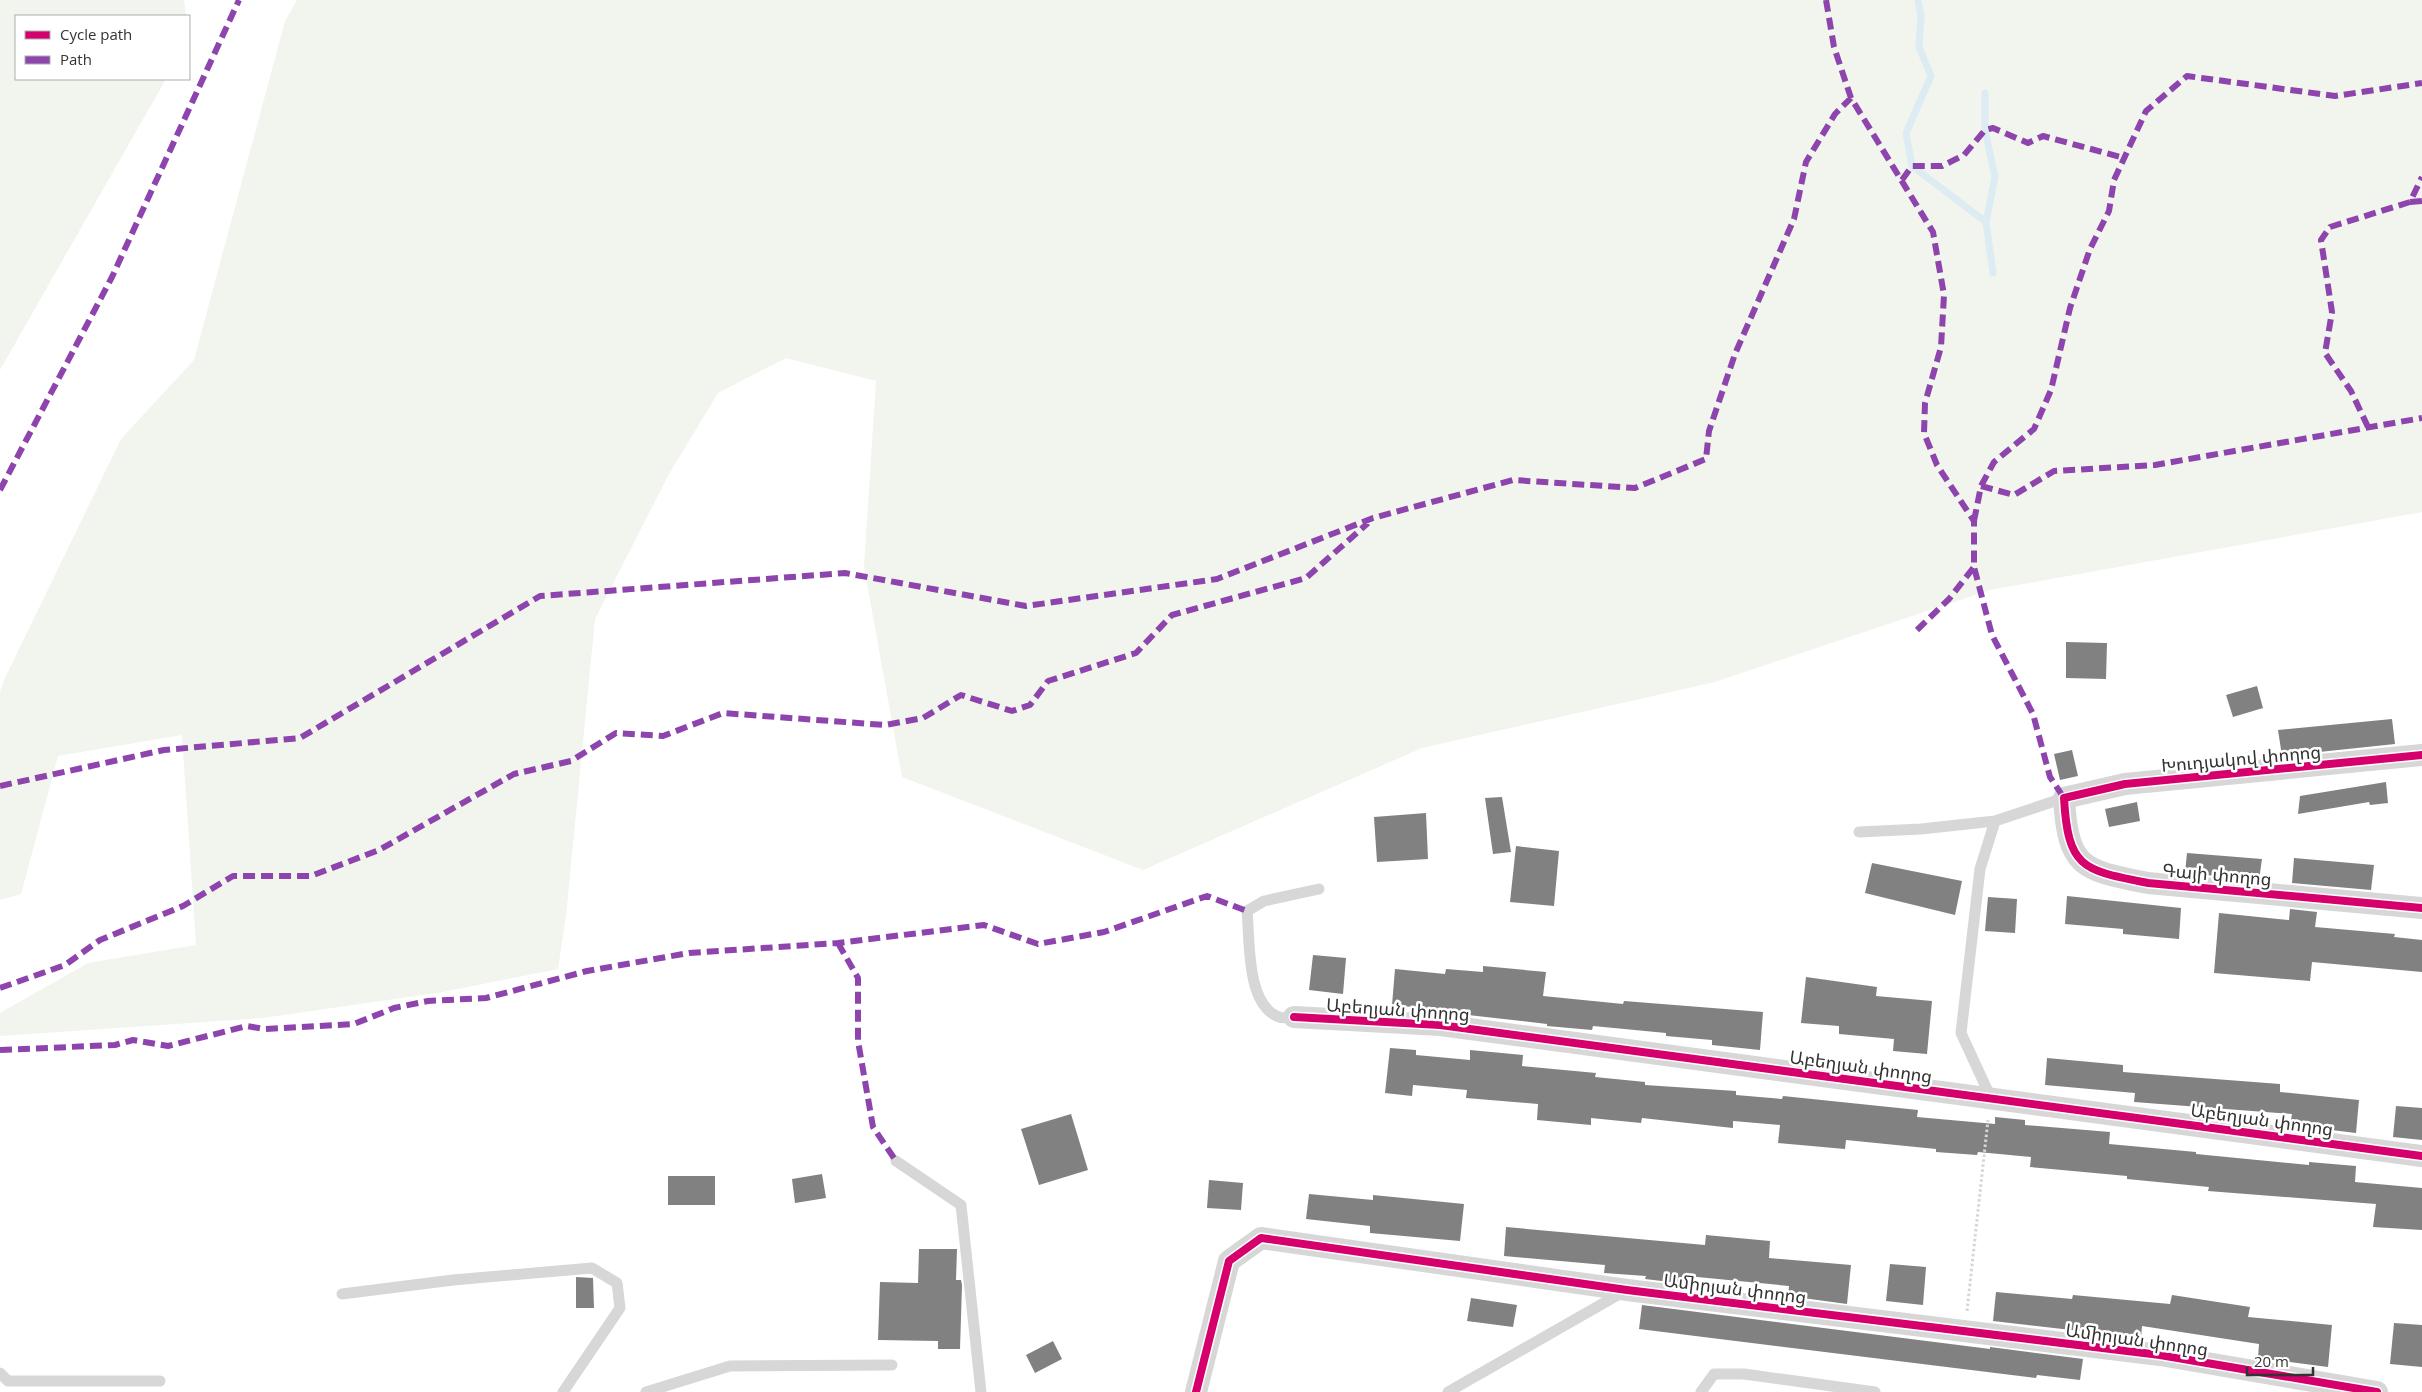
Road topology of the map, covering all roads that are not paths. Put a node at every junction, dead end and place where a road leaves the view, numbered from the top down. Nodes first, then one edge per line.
1 (2422, 755) edge
2 (2064, 798) junction
3 (1995, 821) junction
4 (1859, 832) dead end
5 (1319, 889) dead end
6 (2422, 908) edge
7 (1294, 1017) joint
8 (1991, 1098) junction
9 (2422, 1156) edge
10 (896, 1161) dead end
11 (1626, 1290) junction
12 (342, 1294) dead end
13 (892, 1365) dead end
14 (0, 1373) edge
15 (160, 1381) dead end
16 (1837, 1389) edge
17 (563, 1392) edge
18 (646, 1392) edge
19 (981, 1392) edge
20 (1196, 1392) edge
21 (1448, 1392) edge
22 (1701, 1392) edge
23 (1875, 1392) edge
24 (2377, 1392) edge

1 - 2 street, Խուդյակով փողոց
2 - 3 lane
2 - 6 street, Գայի փողոց
3 - 4 lane
3 - 8 lane
5 - 7 lane
7 - 8 street, Աբեղյան փողոց
8 - 9 street, Աբեղյան փողոց
10 - 19 lane
11 - 20 street, Ամիրյան փողոց
11 - 21 lane
11 - 24 street, Ամիրյան փողոց
12 - 17 lane
13 - 18 lane
14 - 15 lane
16 - 22 lane
16 - 23 lane

